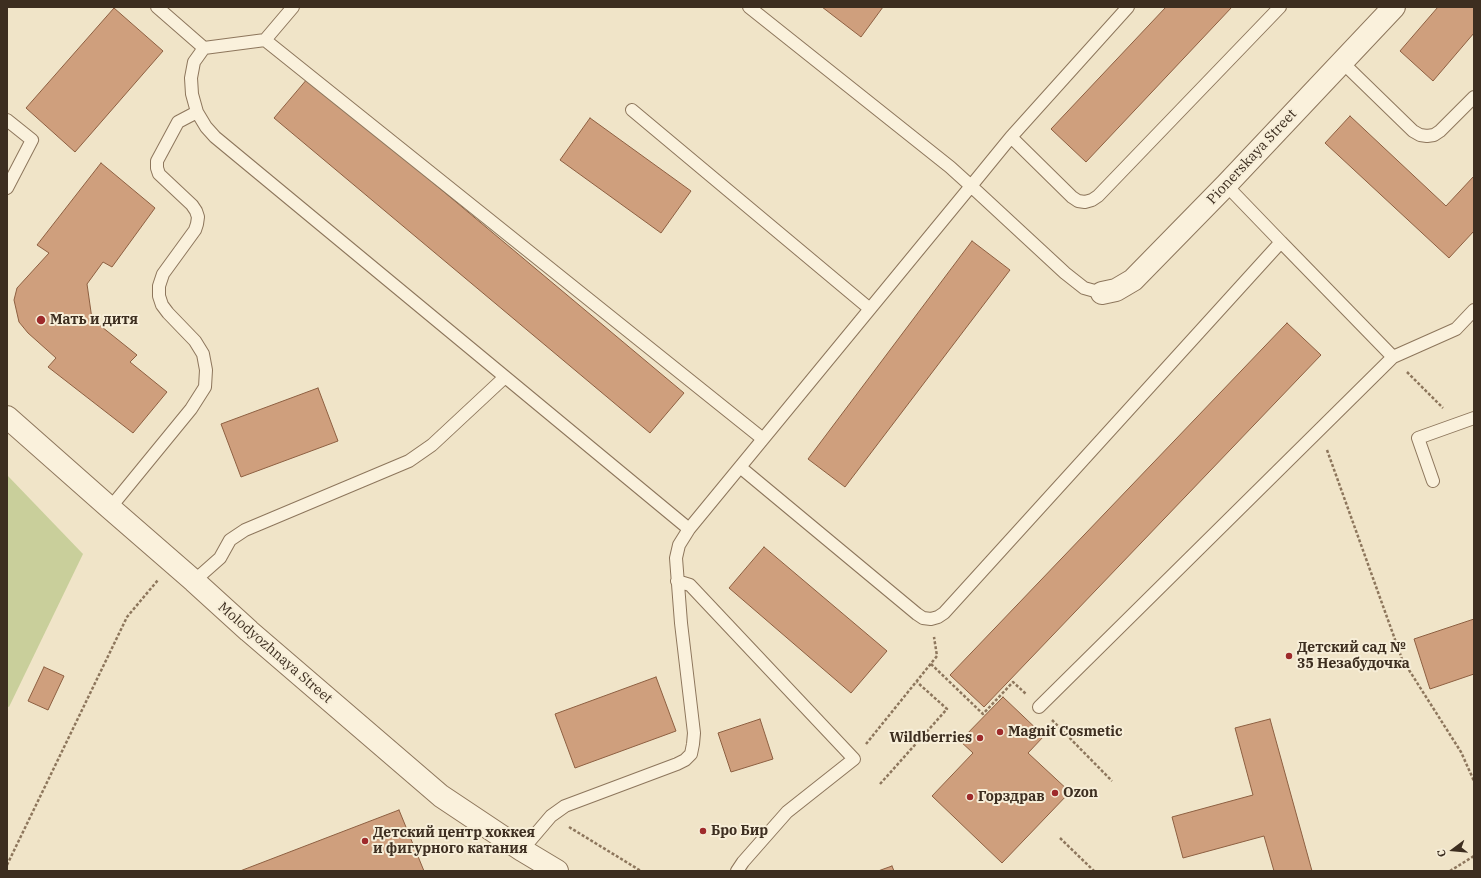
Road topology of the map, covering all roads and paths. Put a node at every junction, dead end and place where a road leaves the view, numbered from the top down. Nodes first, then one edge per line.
1 (157, 7) edge
2 (293, 7) edge
3 (749, 7) edge
4 (1128, 7) edge
5 (1280, 7) edge
6 (1394, 7) edge
7 (265, 40) junction
8 (204, 48) junction
9 (1342, 62) junction
10 (1474, 97) edge
11 (632, 110) dead end
12 (197, 112) junction
13 (7, 120) edge
14 (1011, 137) junction
15 (1226, 185) junction
16 (971, 186) junction
17 (7, 188) edge
18 (1281, 242) junction
19 (1102, 293) joint
20 (870, 309) junction
21 (1474, 310) edge
22 (1393, 357) junction
23 (506, 377) junction
24 (1428, 393) dead end
25 (7, 417) edge
26 (1474, 418) edge
27 (1319, 430) junction
28 (763, 439) junction
29 (740, 468) junction
30 (1433, 481) dead end
31 (110, 508) junction
32 (689, 529) junction
33 (172, 563) junction
34 (194, 581) junction
35 (677, 581) junction
36 (931, 619) junction
37 (931, 664) junction
38 (917, 682) junction
39 (1039, 707) junction
40 (854, 759) junction
41 (1112, 781) dead end
42 (1474, 781) edge
43 (880, 784) dead end
44 (551, 816) junction
45 (1060, 838) dead end
46 (522, 850) junction
47 (1474, 856) edge
48 (7, 865) edge
49 (557, 871) edge
50 (641, 871) edge
51 (737, 871) edge
52 (1094, 871) edge
53 (1450, 871) edge

1 - 8 lane
2 - 7 lane
3 - 16 lane
4 - 14 lane
5 - 14 lane
6 - 9 street, Pionerskaya Street
7 - 8 lane
7 - 28 lane
8 - 12 lane
9 - 10 lane
9 - 15 street, Pionerskaya Street
11 - 20 lane
12 - 23 lane
12 - 31 lane
13 - 17 lane
14 - 16 lane
15 - 18 lane
15 - 19 street, Pionerskaya Street
16 - 19 lane
16 - 20 lane
18 - 22 lane
18 - 36 lane
20 - 28 lane
21 - 22 lane
22 - 24 path
22 - 27 lane
23 - 32 lane
23 - 34 lane
25 - 31 street, Molodyozhnaya Street
26 - 30 lane
27 - 39 lane
27 - 42 path
28 - 29 lane
29 - 32 lane
29 - 36 lane
31 - 33 street, Molodyozhnaya Street
32 - 35 lane
33 - 34 street, Molodyozhnaya Street
33 - 48 path
34 - 46 street, Molodyozhnaya Street
35 - 40 lane
35 - 44 lane
36 - 37 path
37 - 38 path
37 - 39 path
38 - 40 path
38 - 43 path
39 - 41 path
40 - 51 lane
44 - 46 lane
44 - 50 path
45 - 52 path
46 - 49 street, Molodyozhnaya Street
47 - 53 path

